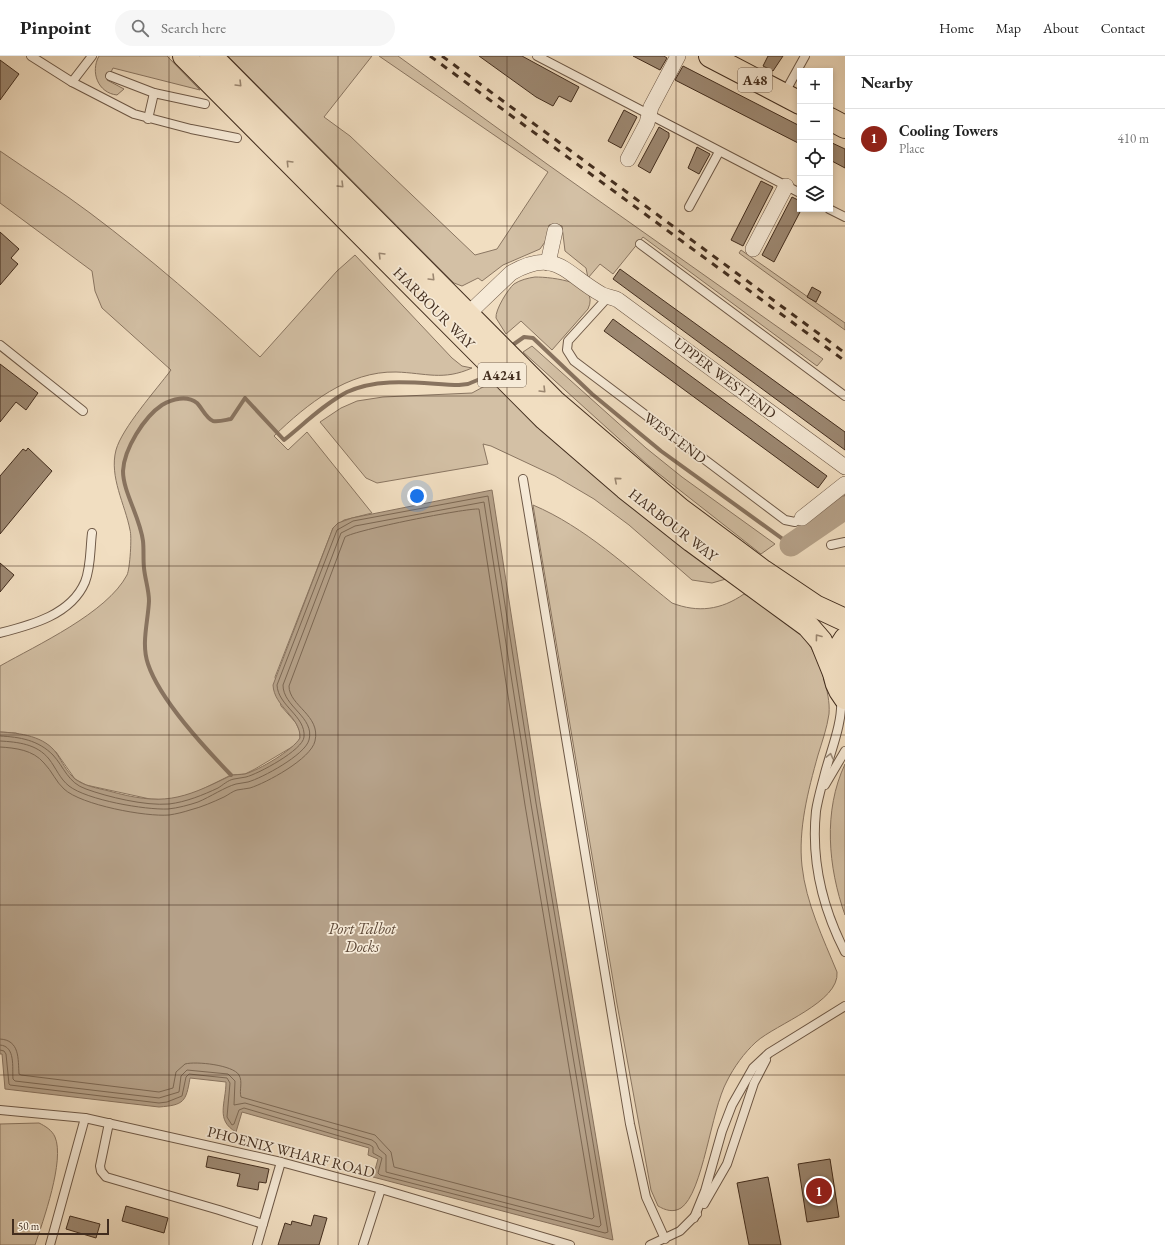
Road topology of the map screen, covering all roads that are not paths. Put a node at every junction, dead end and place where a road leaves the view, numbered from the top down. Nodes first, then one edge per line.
1 (31, 56) edge
2 (92, 56) edge
3 (184, 56) edge
4 (211, 56) edge
5 (537, 56) edge
6 (678, 56) edge
7 (710, 56) edge
8 (804, 56) edge
9 (110, 76) dead end
10 (72, 82) junction
11 (154, 93) junction
12 (792, 99) edge
13 (205, 104) dead end
14 (649, 116) junction
15 (148, 118) junction
16 (833, 121) edge
17 (845, 127) edge
18 (237, 138) dead end
19 (719, 152) junction
20 (628, 159) dead end
21 (786, 186) junction
22 (797, 192) edge
23 (689, 207) dead end
24 (833, 211) edge
25 (845, 217) edge
26 (555, 231) dead end
27 (640, 244) dead end
28 (753, 249) dead end
29 (548, 263) junction
30 (606, 295) junction
31 (468, 314) junction
32 (0, 345) edge
33 (845, 396) edge
34 (82, 411) dead end
35 (845, 467) edge
36 (523, 479) dead end
37 (845, 484) edge
38 (802, 518) joint
39 (92, 533) dead end
40 (845, 542) edge
41 (831, 545) dead end
42 (845, 620) edge
43 (0, 633) edge
44 (845, 639) edge
45 (839, 687) edge
46 (845, 751) edge
47 (820, 794) junction
48 (845, 952) edge
49 (845, 1006) edge
50 (786, 1042) junction
51 (0, 1110) edge
52 (85, 1118) junction
53 (109, 1123) junction
54 (281, 1162) junction
55 (381, 1189) junction
56 (694, 1218) junction
57 (263, 1224) junction
58 (665, 1239) junction
59 (50, 1245) edge
60 (257, 1245) edge
61 (363, 1245) edge
62 (570, 1245) edge
63 (650, 1245) edge

1 - 10 lane
2 - 10 lane
45 -> 3 main road, HARBOUR WAY / A4241
4 -> 31 main road, HARBOUR WAY / A4241
5 - 14 lane
6 - 14 street
7 - 12 main road, A48
8 - 12 lane
9 - 11 lane
10 - 15 lane
11 - 13 lane
11 - 15 lane
14 - 19 lane
14 - 20 street
15 - 18 lane
16 - 17 main road
19 - 21 lane
19 - 23 lane
21 - 22 lane
21 - 28 street
24 - 25 lane
26 - 29 street
27 - 33 lane
29 - 30 street, UPPER WEST END
29 - 31 street
30 - 35 street, UPPER WEST END
30 - 38 lane, WEST END
31 -> 42 main road, HARBOUR WAY / A4241
32 - 34 lane
36 - 58 lane
37 - 38 street, WEST END
39 - 43 lane
40 - 41 lane
44 - 45 main road
47 -> 45 lane
46 - 47 lane
47 - 48 lane
49 - 50 lane
50 - 56 lane
50 - 56 lane
51 - 52 lane, PHOENIX WHARF ROAD
52 - 53 lane, PHOENIX WHARF ROAD
52 - 59 lane
53 - 54 lane, PHOENIX WHARF ROAD
53 - 57 lane
54 - 55 lane, PHOENIX WHARF ROAD
54 - 57 lane
55 - 61 lane
55 - 62 lane, PHOENIX WHARF ROAD
56 - 58 lane
57 - 60 lane
58 - 63 lane

